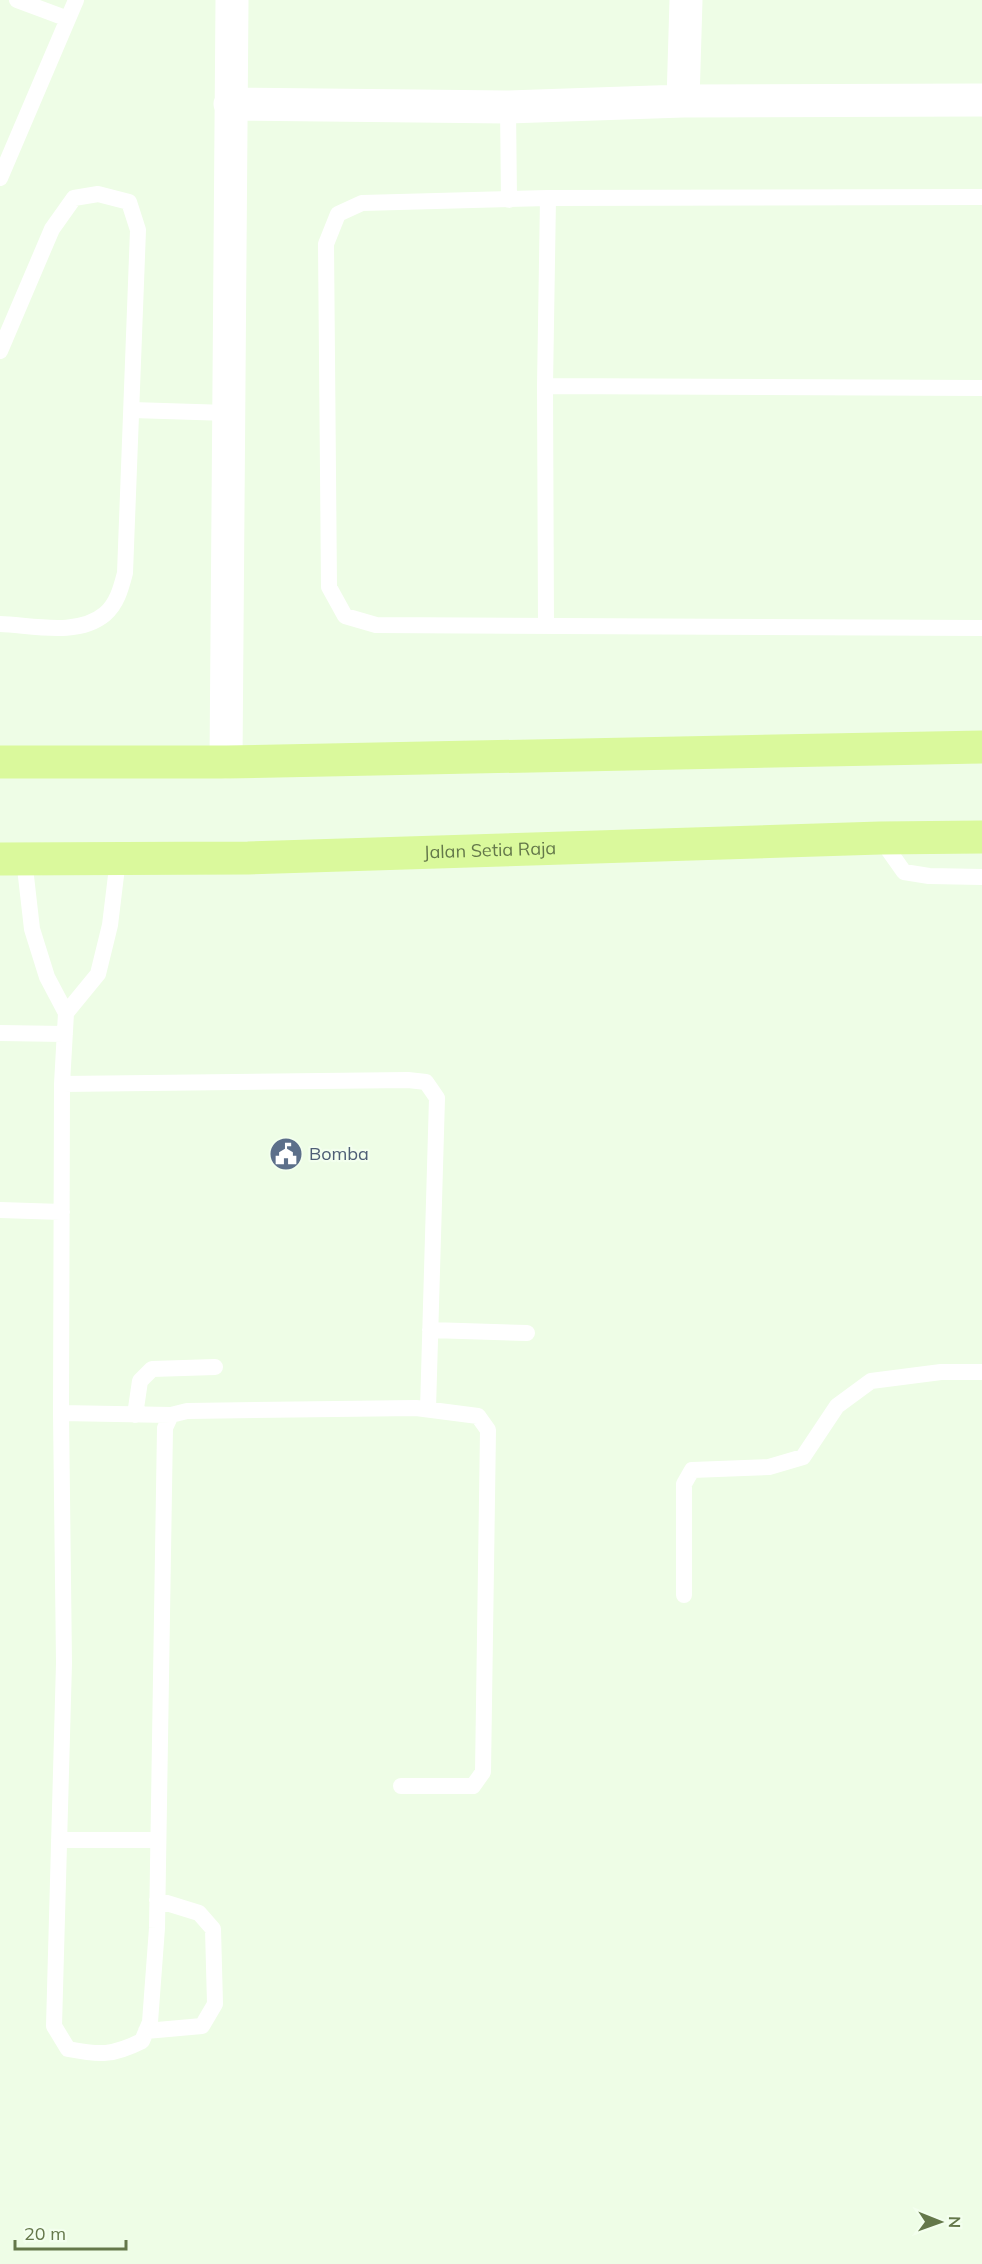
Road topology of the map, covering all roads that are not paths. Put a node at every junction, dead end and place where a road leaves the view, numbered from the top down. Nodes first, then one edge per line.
1 (17, 0) edge
2 (76, 0) edge
3 (231, 0) edge
4 (686, 0) edge
5 (68, 20) junction
6 (982, 100) edge
7 (683, 101) junction
8 (230, 104) junction
9 (508, 107) junction
10 (0, 178) edge
11 (982, 197) edge
12 (548, 198) junction
13 (509, 200) junction
14 (0, 351) edge
15 (545, 386) junction
16 (982, 388) edge
17 (132, 410) junction
18 (228, 413) junction
19 (0, 624) edge
20 (546, 626) junction
21 (982, 628) edge
22 (982, 747) edge
23 (0, 762) edge
24 (226, 762) junction
25 (982, 837) edge
26 (880, 838) junction
27 (12, 859) edge
28 (118, 859) junction
29 (982, 877) edge
30 (66, 1013) junction
31 (0, 1033) edge
32 (65, 1034) junction
33 (62, 1084) junction
34 (0, 1210) edge
35 (62, 1212) junction
36 (430, 1330) junction
37 (527, 1333) dead end
38 (215, 1367) dead end
39 (982, 1372) edge
40 (428, 1409) junction
41 (61, 1413) junction
42 (135, 1415) junction
43 (171, 1415) junction
44 (684, 1595) dead end
45 (401, 1786) dead end
46 (59, 1840) junction
47 (158, 1840) junction
48 (157, 1900) junction
49 (146, 2031) junction

1 - 5 lane
2 - 5 lane
3 - 8 street
4 - 7 street
5 - 10 lane
6 - 7 street
7 - 9 street
8 - 9 street
8 - 18 street
9 - 13 lane
11 - 12 lane
12 - 13 lane
12 - 15 lane
13 - 20 lane
14 - 17 lane
15 - 16 lane
15 - 20 lane
17 - 18 lane
17 - 19 lane
18 - 24 street
20 - 21 lane
22 - 24 highway
23 - 24 highway
25 - 26 highway, Jalan Setia Raja
26 - 28 highway, Jalan Setia Raja
26 - 29 lane
27 - 28 highway, Jalan Setia Raja
27 - 30 lane
28 - 30 lane
30 - 32 lane
31 - 32 lane
32 - 33 lane
33 - 35 lane
33 - 36 lane
34 - 35 lane
35 - 41 lane
36 - 37 lane
36 - 40 lane
38 - 42 lane
39 - 44 lane
40 - 43 lane
40 - 45 lane
41 - 42 lane
41 - 46 lane
42 - 43 lane
43 - 47 lane
46 - 47 lane
46 - 49 lane
47 - 48 lane
48 - 49 lane
48 - 49 lane

